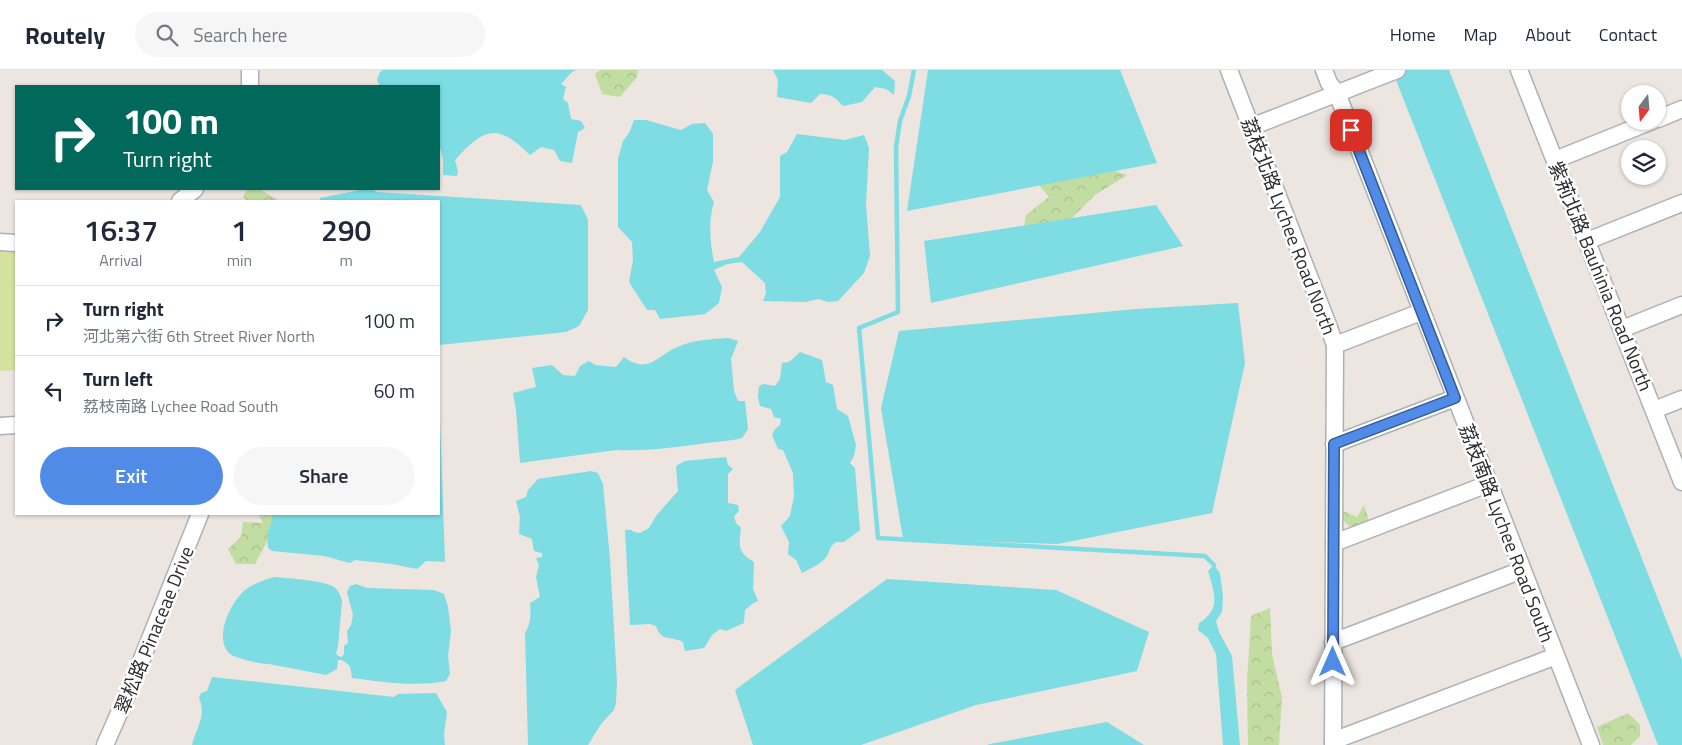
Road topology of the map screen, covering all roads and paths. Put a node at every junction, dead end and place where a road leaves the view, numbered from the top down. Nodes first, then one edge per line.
1 (250, 70) edge
2 (1229, 70) edge
3 (1324, 70) edge
4 (1520, 70) edge
5 (1395, 71) edge
6 (250, 85) edge
7 (1337, 93) junction
8 (1682, 109) edge
9 (1666, 116) edge
10 (1251, 127) junction
11 (1630, 130) edge
12 (1555, 160) junction
13 (194, 190) edge
14 (181, 200) edge
15 (1682, 203) edge
16 (1587, 241) junction
17 (0, 242) edge
18 (15, 243) edge
19 (1682, 305) edge
20 (1421, 312) junction
21 (1622, 329) junction
22 (1335, 345) junction
23 (1455, 398) junction
24 (1682, 399) edge
25 (1654, 410) junction
26 (15, 425) edge
27 (0, 426) edge
28 (1334, 444) junction
29 (1682, 482) edge
30 (1488, 484) junction
31 (200, 515) edge
32 (1334, 543) junction
33 (1522, 570) junction
34 (1333, 642) junction
35 (1556, 656) junction
36 (1333, 743) edge
37 (105, 745) edge
38 (1590, 745) edge

1 - 6 street
2 - 10 street, 荔枝北路 Lychee Road North
3 - 7 street, 荔枝南路 Lychee Road South
4 - 12 street, 紫荊北路 Bauhinia Road North
5 - 7 street
7 - 10 street
7 - 20 street, 荔枝南路 Lychee Road South
8 - 9 street
10 - 22 street, 荔枝北路 Lychee Road North
11 - 12 street
12 - 16 street, 紫荊北路 Bauhinia Road North
13 - 14 street
15 - 16 street
16 - 21 street, 紫荊北路 Bauhinia Road North
17 - 18 street
19 - 21 street
20 - 22 street
20 - 23 street, 荔枝南路 Lychee Road South
21 - 25 street, 紫荊北路 Bauhinia Road North
22 - 28 street, 荔枝北路 Lychee Road North
23 - 28 street
23 - 30 street, 荔枝南路 Lychee Road South
24 - 25 street
25 - 29 street, 紫荊北路 Bauhinia Road North
26 - 27 street
28 - 32 street, 荔枝北路 Lychee Road North
30 - 32 street
30 - 33 street, 荔枝南路 Lychee Road South
31 - 37 street, 翠松路 Pinaceae Drive
32 - 34 street, 荔枝北路 Lychee Road North
33 - 34 street
33 - 35 street, 荔枝南路 Lychee Road South
34 - 36 street, 荔枝北路 Lychee Road North
35 - 36 street
35 - 38 street, 荔枝南路 Lychee Road South

